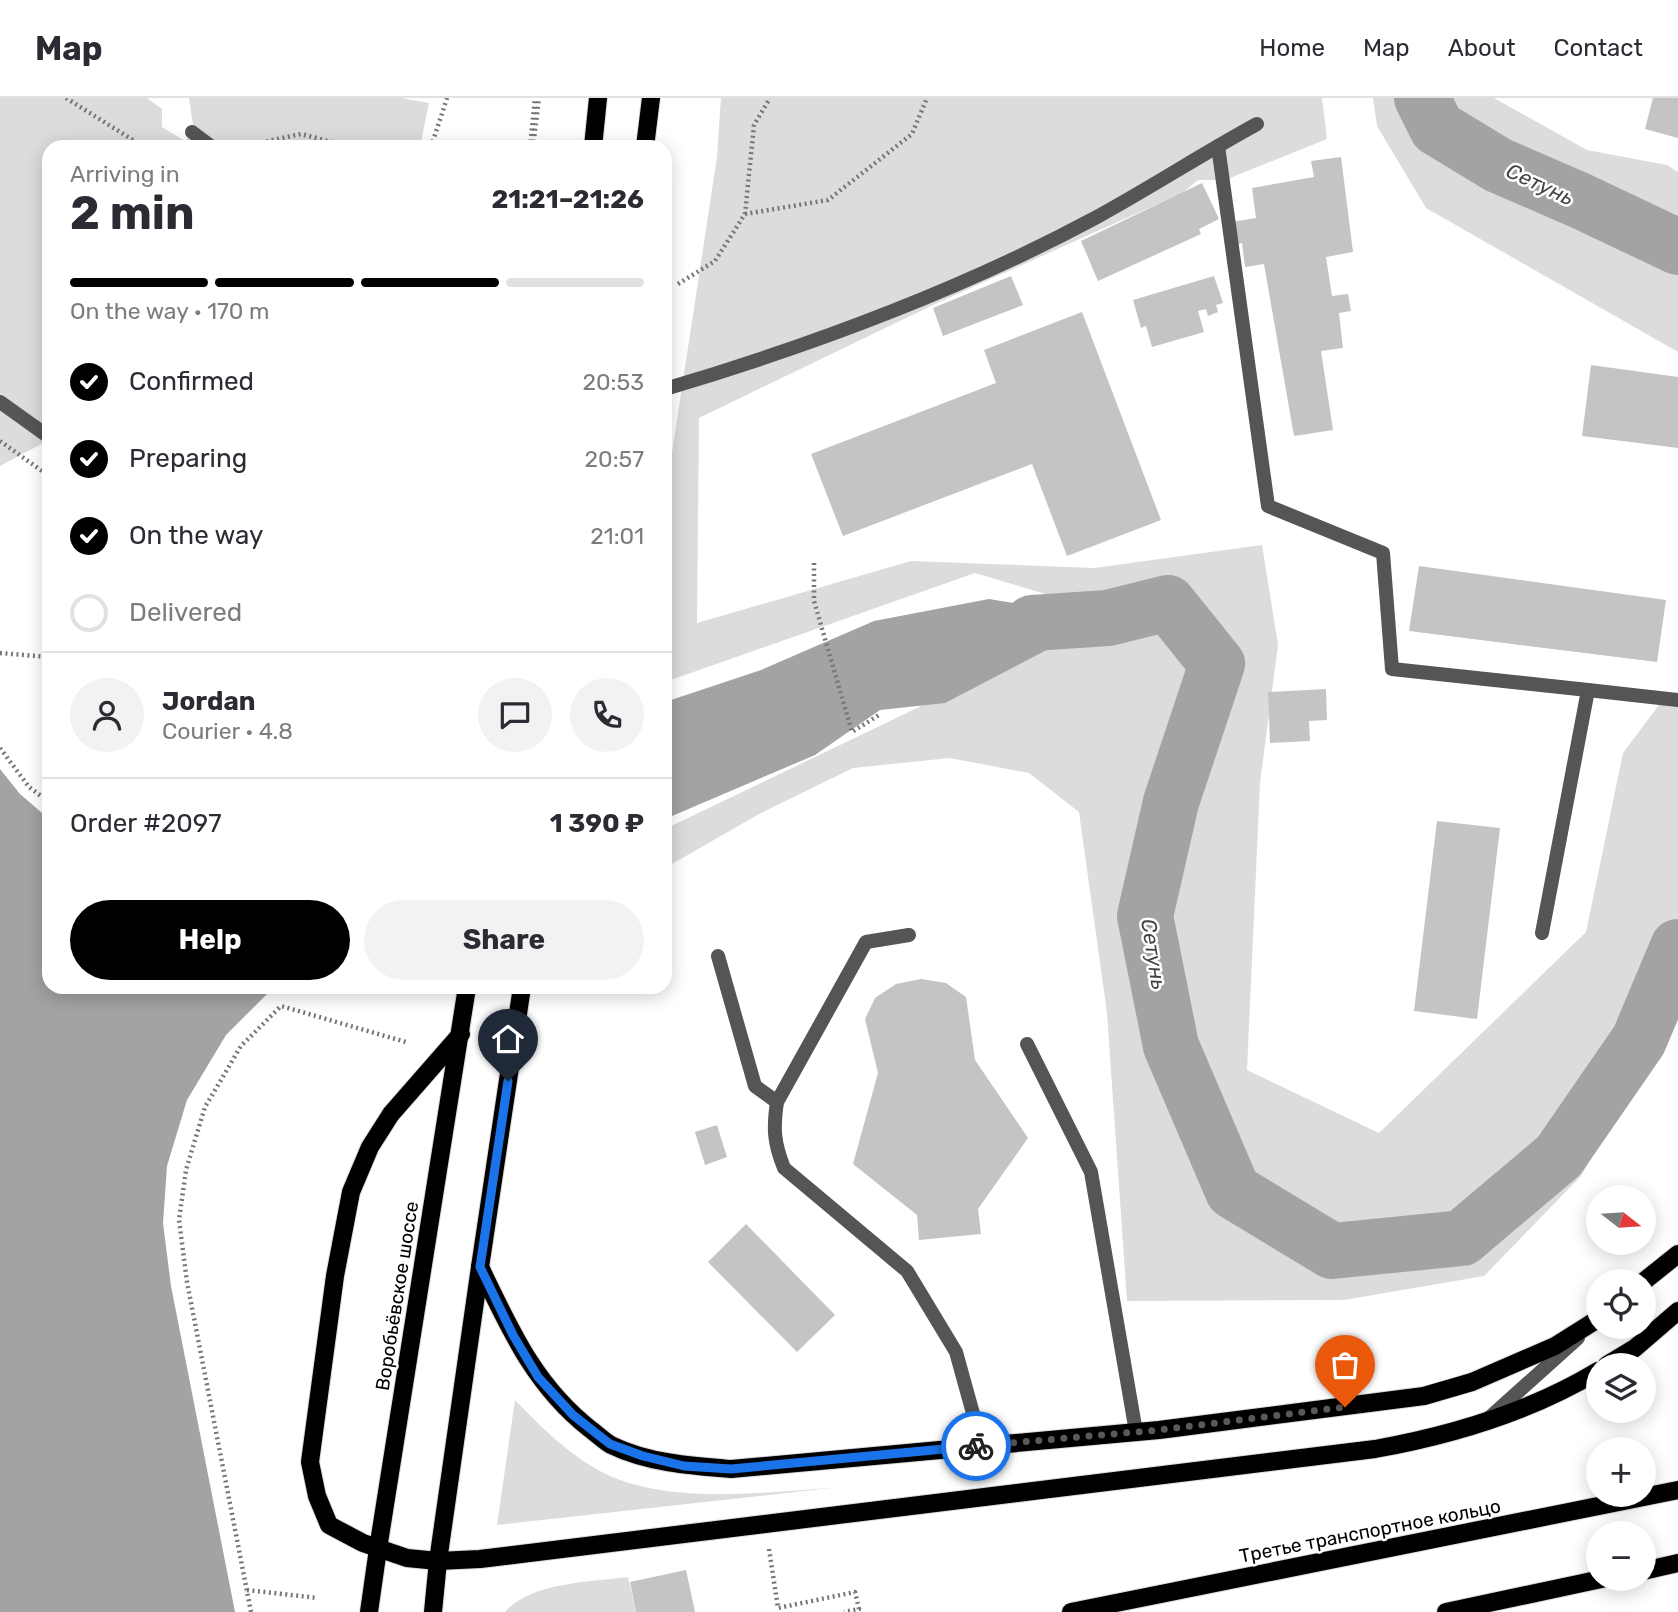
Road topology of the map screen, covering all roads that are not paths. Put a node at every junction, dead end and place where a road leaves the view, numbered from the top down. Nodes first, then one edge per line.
1 (598, 98) edge
2 (651, 98) edge
3 (1257, 124) dead end
4 (192, 132) dead end
5 (203, 140) edge
6 (594, 140) edge
7 (646, 140) edge
8 (1218, 146) junction
9 (672, 387) edge
10 (0, 402) edge
11 (42, 432) edge
12 (1588, 690) junction
13 (1678, 700) edge
14 (1542, 933) dead end
15 (909, 935) dead end
16 (718, 956) dead end
17 (466, 994) edge
18 (521, 994) edge
19 (461, 1034) junction
20 (1027, 1044) dead end
21 (777, 1102) junction
22 (1678, 1254) edge
23 (480, 1267) junction
24 (1656, 1272) edge
25 (1678, 1311) edge
26 (1586, 1327) edge
27 (1586, 1331) edge
28 (1627, 1353) edge
29 (1586, 1378) edge
30 (1482, 1424) junction
31 (1136, 1432) junction
32 (982, 1446) junction
33 (1678, 1490) edge
34 (377, 1549) junction
35 (438, 1561) junction
36 (1678, 1563) edge
37 (1656, 1568) edge
38 (1586, 1582) edge
39 (369, 1612) edge
40 (433, 1612) edge
41 (1071, 1612) edge
42 (1446, 1612) edge

1 - 6 main road
2 - 7 main road
3 - 8 lane
4 - 5 lane
8 - 9 lane
8 - 12 lane
10 - 11 lane
12 - 13 lane
12 - 14 lane
15 - 21 lane
16 - 21 lane
17 - 19 main road, Воробьёвское шоссе
18 - 23 main road
19 - 34 main road, Воробьёвское шоссе
19 - 34 main road
20 - 31 lane
21 - 32 lane
22 - 24 main road
23 - 32 main road
23 - 35 main road
25 - 28 main road
26 - 31 main road
27 - 30 lane
29 - 30 main road
30 - 35 main road
31 - 32 main road
33 - 41 main road, Третье транспортное кольцо
34 - 35 main road
34 - 39 main road, Воробьёвское шоссе
35 - 40 main road
36 - 37 main road
38 - 42 main road

